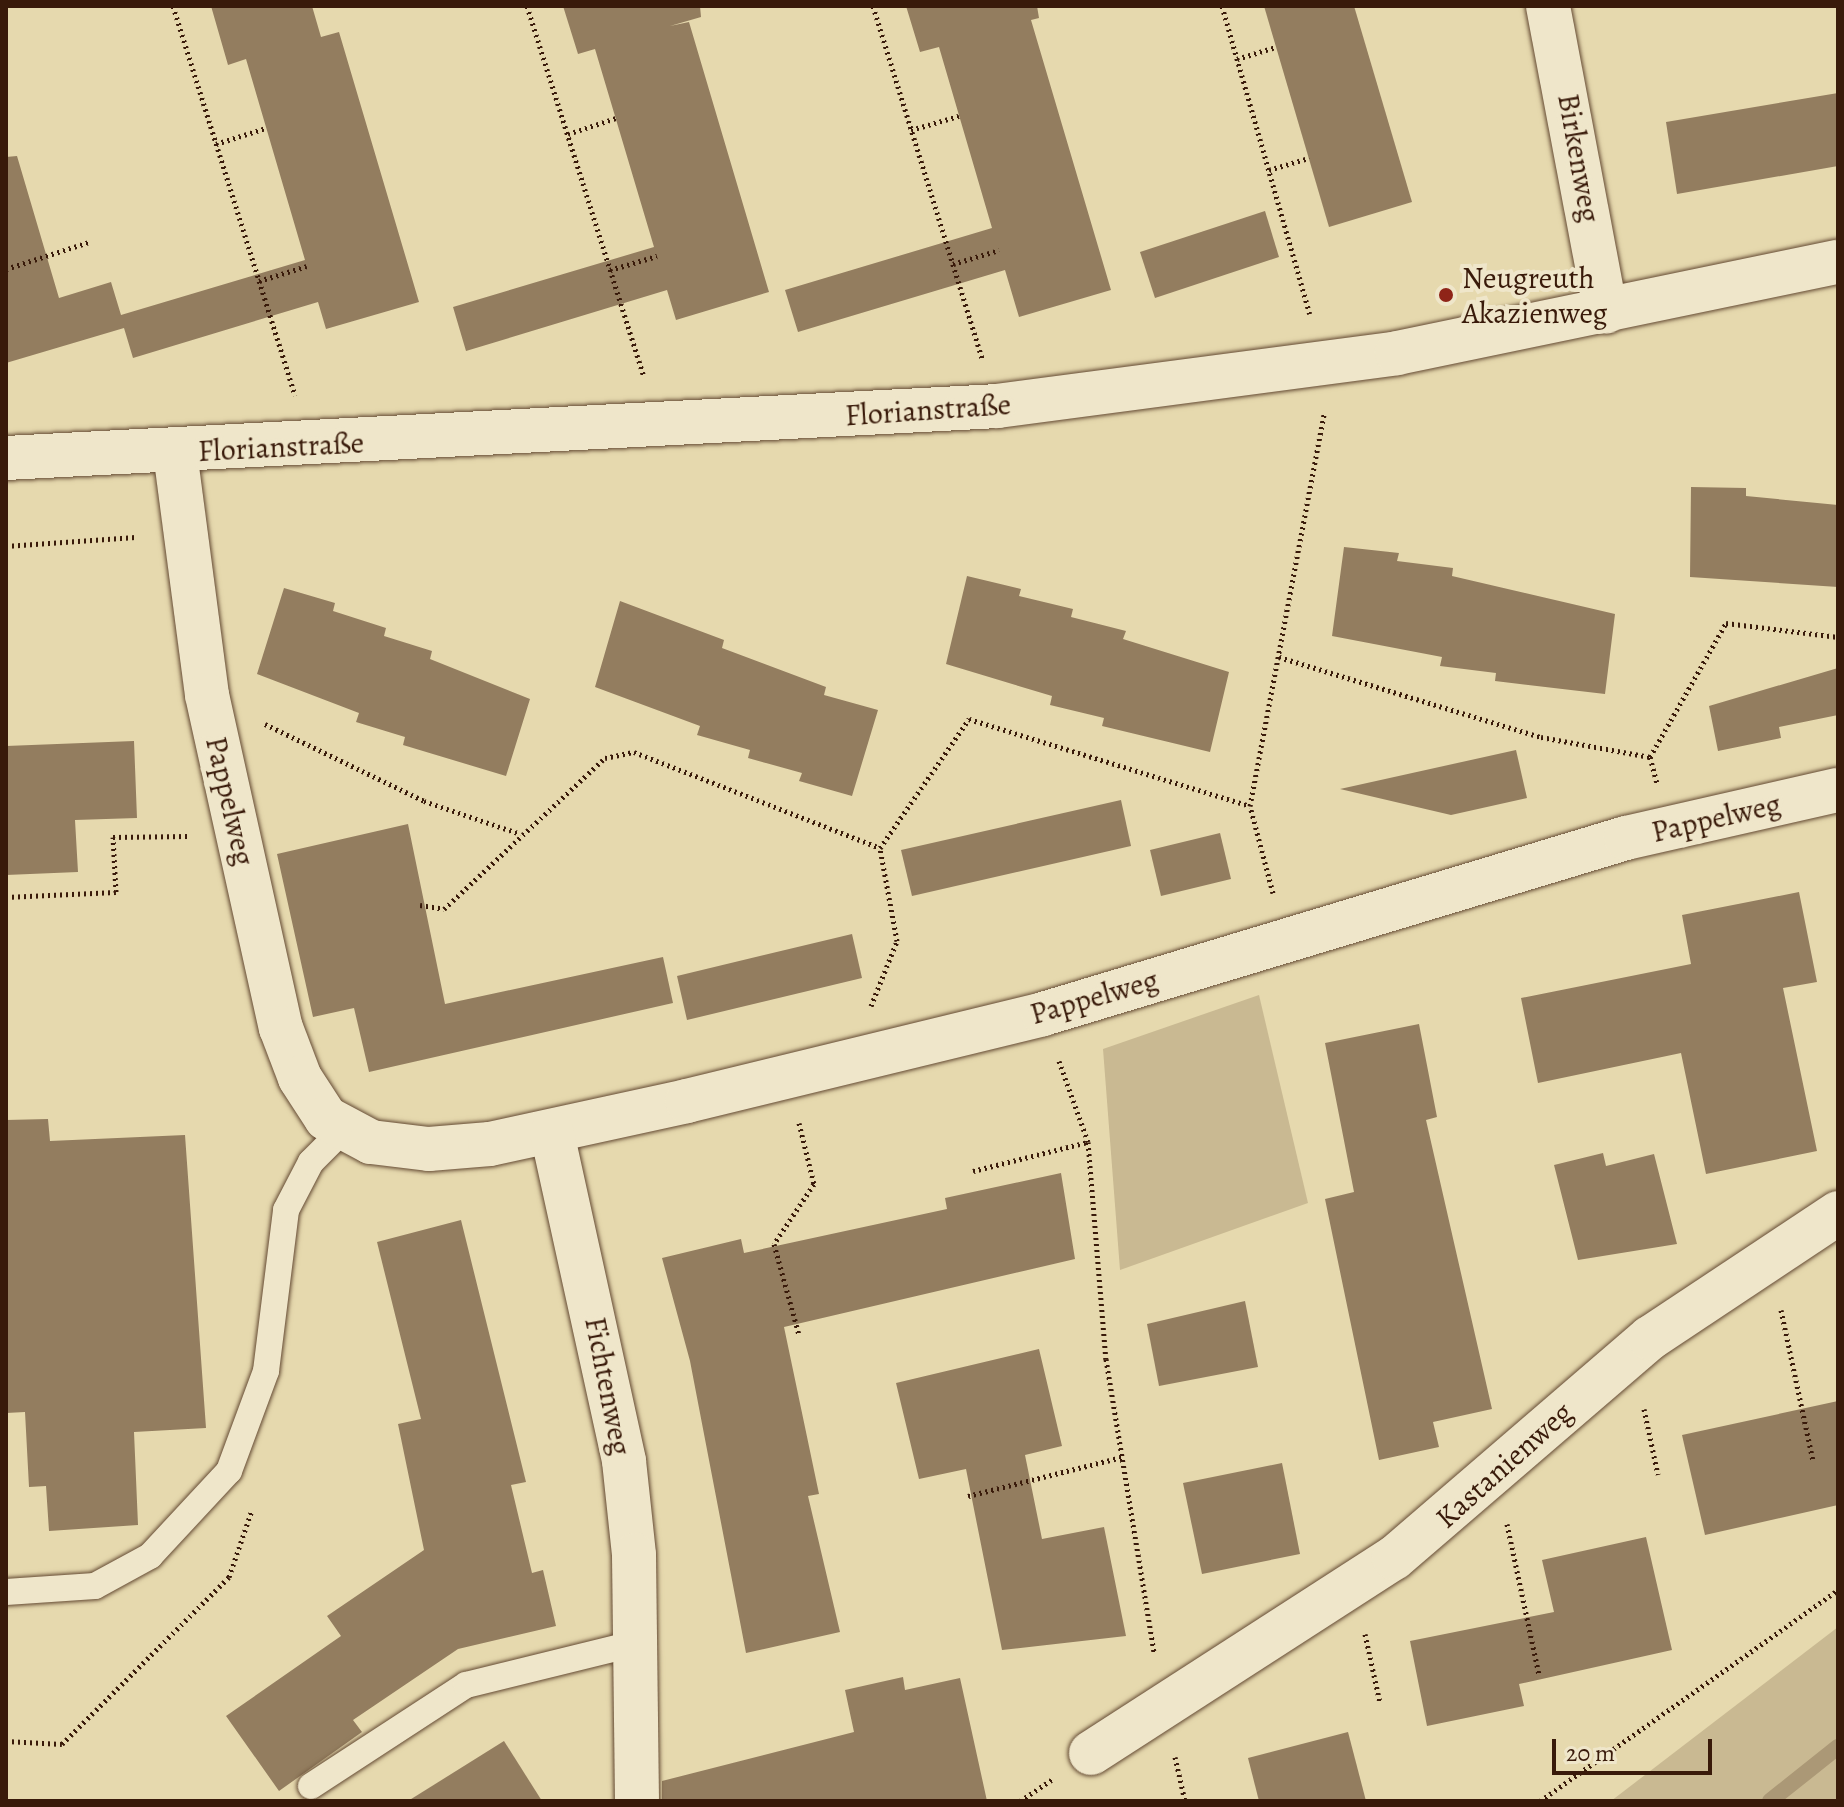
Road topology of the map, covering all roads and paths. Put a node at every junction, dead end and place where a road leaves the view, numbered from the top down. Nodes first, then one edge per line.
1 (174, 6) edge
2 (527, 6) edge
3 (873, 6) edge
4 (1222, 6) edge
5 (1548, 6) edge
6 (1276, 47) dead end
7 (1237, 59) junction
8 (959, 116) dead end
9 (616, 118) dead end
10 (266, 128) dead end
11 (911, 130) junction
12 (568, 134) junction
13 (216, 144) junction
14 (1309, 158) dead end
15 (1269, 170) junction
16 (89, 242) dead end
17 (999, 250) dead end
18 (657, 256) dead end
19 (1838, 262) edge
20 (953, 264) junction
21 (307, 266) dead end
22 (6, 269) edge
23 (610, 270) junction
24 (259, 281) junction
25 (1606, 312) junction
26 (1313, 327) dead end
27 (1322, 400) dead end
28 (997, 406) junction
29 (660, 429) junction
30 (311, 446) junction
31 (175, 452) junction
32 (6, 458) edge
33 (181, 534) junction
34 (6, 546) edge
35 (1838, 637) edge
36 (1279, 657) junction
37 (207, 695) junction
38 (1838, 790) edge
39 (1250, 806) junction
40 (521, 834) junction
41 (238, 835) junction
42 (880, 848) junction
43 (6, 897) edge
44 (420, 905) dead end
45 (1285, 941) junction
46 (1043, 1014) junction
47 (848, 1061) junction
48 (787, 1076) junction
49 (341, 1132) junction
50 (552, 1133) junction
51 (1088, 1142) junction
52 (973, 1171) dead end
53 (1838, 1213) edge
54 (1769, 1258) junction
55 (799, 1335) dead end
56 (1632, 1354) junction
57 (1122, 1457) junction
58 (1813, 1461) dead end
59 (1658, 1475) dead end
60 (1496, 1476) junction
61 (968, 1496) dead end
62 (254, 1505) dead end
63 (1355, 1586) junction
64 (1838, 1590) edge
65 (6, 1592) edge
66 (637, 1643) junction
67 (1539, 1675) dead end
68 (1380, 1703) dead end
69 (1163, 1707) junction
70 (6, 1741) edge
71 (1091, 1753) dead end
72 (311, 1786) dead end
73 (637, 1801) edge
74 (1540, 1801) edge

1 - 13 path
2 - 12 path
3 - 11 path
4 - 7 path
5 - 25 street, Birkenweg
6 - 7 path
7 - 15 path
8 - 11 path
9 - 12 path
10 - 13 path
11 - 20 path
12 - 23 path
13 - 24 path
14 - 15 path
15 - 26 path
16 - 22 path
17 - 20 path
18 - 23 path
19 - 25 street, Florianstraße
20 - 28 path
21 - 24 path
23 - 29 path
24 - 30 path
25 - 28 street, Florianstraße
27 - 36 path
28 - 29 street, Florianstraße
29 - 30 street, Florianstraße
30 - 31 street, Florianstraße
31 - 32 street, Florianstraße
31 - 33 street, Pappelweg
33 - 34 path
33 - 37 street, Pappelweg
35 - 36 path
36 - 39 path
37 - 40 path
37 - 41 street, Pappelweg
38 - 45 street, Pappelweg
39 - 42 path
39 - 45 path
40 - 42 path
40 - 44 path
41 - 43 path
41 - 49 street, Pappelweg
42 - 47 path
45 - 46 street, Pappelweg
46 - 47 street, Pappelweg
46 - 51 path
47 - 48 street, Pappelweg
48 - 50 street, Pappelweg
48 - 55 path
49 - 50 street, Pappelweg
49 - 65 lane
50 - 66 street, Fichtenweg
51 - 52 path
51 - 57 path
53 - 54 street, Kastanienweg
54 - 56 street, Kastanienweg
54 - 58 path
56 - 59 path
56 - 60 street, Kastanienweg
57 - 61 path
57 - 69 path
60 - 63 street, Kastanienweg
60 - 67 path
62 - 70 path
63 - 68 path
63 - 69 street, Kastanienweg
64 - 74 path
66 - 72 lane
66 - 73 street, Fichtenweg
69 - 71 street, Kastanienweg

